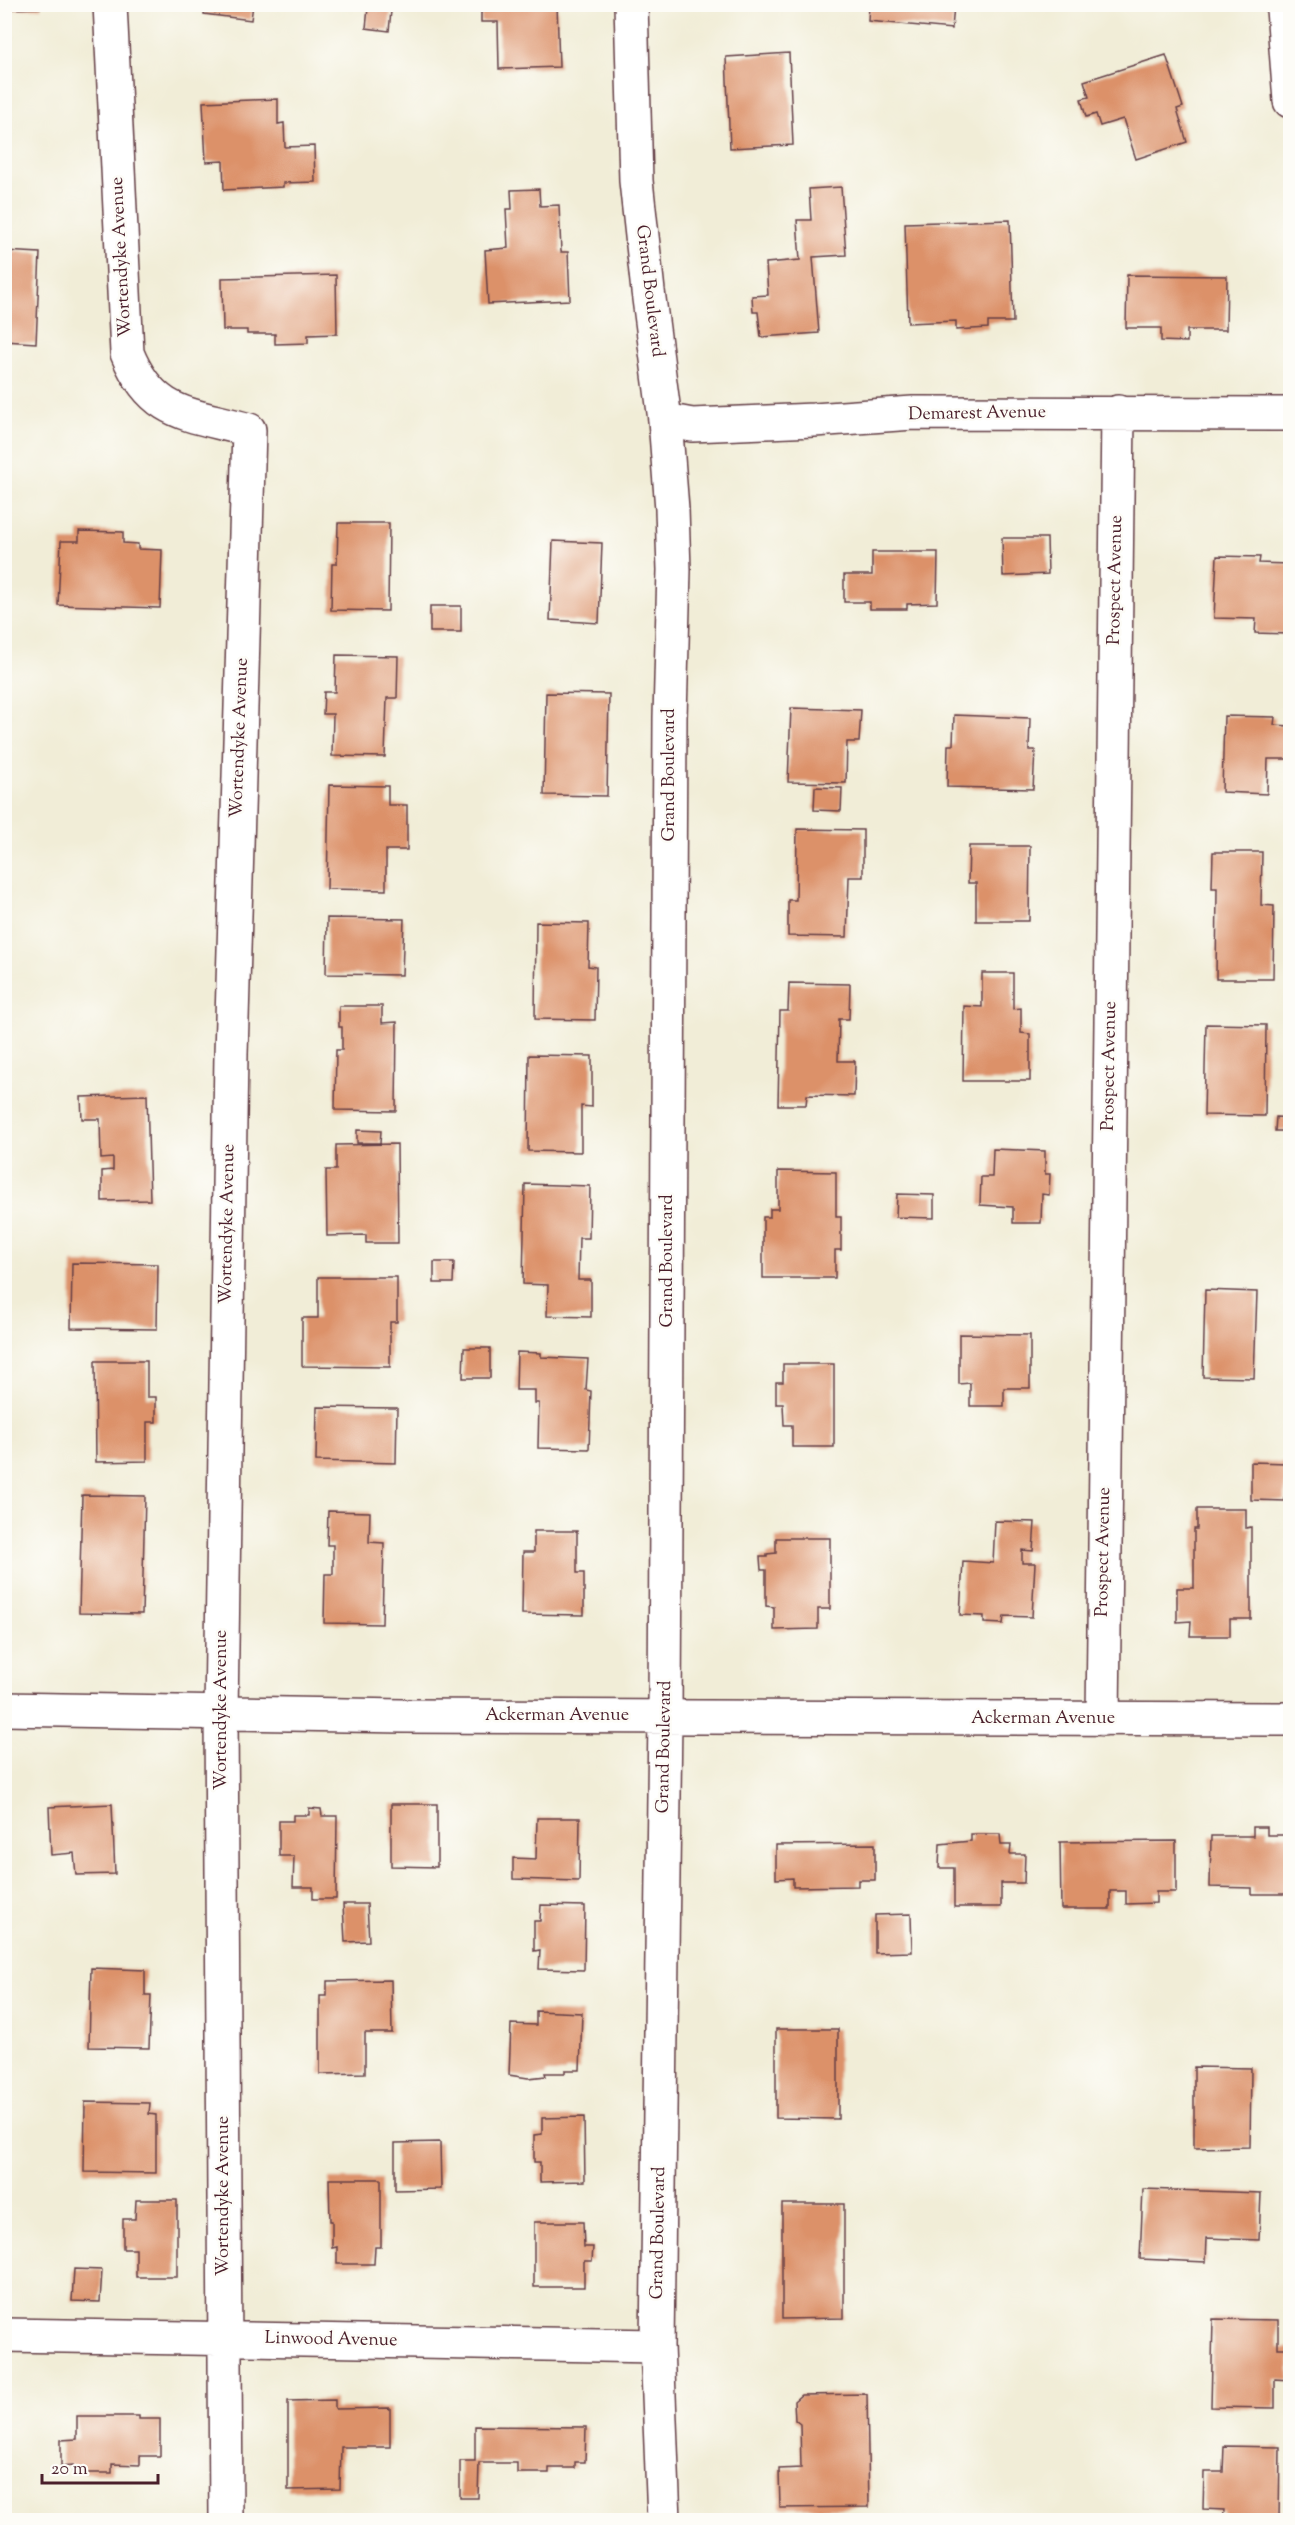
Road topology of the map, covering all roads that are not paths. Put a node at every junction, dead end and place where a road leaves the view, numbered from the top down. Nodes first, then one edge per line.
1 (110, 4) edge
2 (631, 4) edge
3 (1283, 9) dead end
4 (1290, 101) edge
5 (1118, 412) junction
6 (1290, 414) edge
7 (665, 420) junction
8 (4, 1709) edge
9 (221, 1713) junction
10 (665, 1717) junction
11 (1102, 1719) junction
12 (1290, 1719) edge
13 (4, 2335) edge
14 (225, 2339) junction
15 (657, 2346) junction
16 (226, 2520) edge
17 (664, 2520) edge

1 - 9 street, Wortendyke Avenue
2 - 7 street, Grand Boulevard
3 - 4 street
5 - 6 street, Demarest Avenue
5 - 7 street, Demarest Avenue
5 - 11 street, Prospect Avenue
7 - 10 street, Grand Boulevard
8 - 9 street, Ackerman Avenue
9 - 10 street, Ackerman Avenue
9 - 14 street, Wortendyke Avenue
10 - 11 street, Ackerman Avenue
10 - 15 street, Grand Boulevard
11 - 12 street, Ackerman Avenue
13 - 14 street, Linwood Avenue
14 - 15 street, Linwood Avenue
14 - 16 street, Wortendyke Avenue
15 - 17 street, Grand Boulevard

